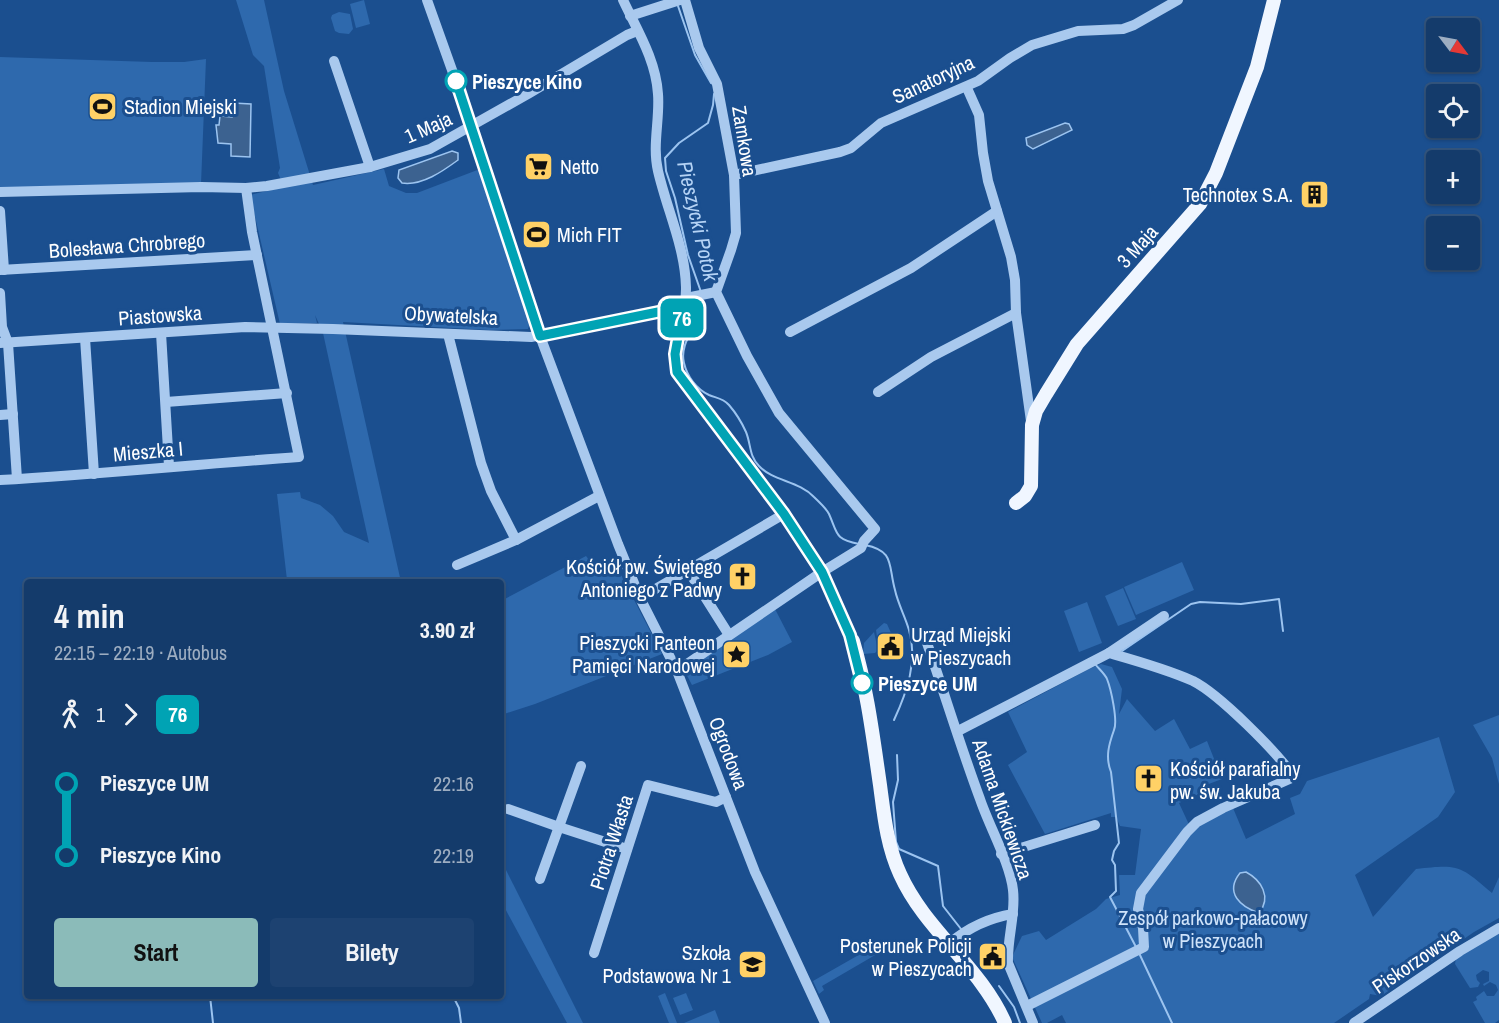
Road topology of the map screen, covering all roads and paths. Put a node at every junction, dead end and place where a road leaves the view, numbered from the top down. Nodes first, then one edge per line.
1 (427, 0) edge
2 (623, 0) edge
3 (1178, 0) edge
4 (1274, 0) edge
5 (680, 1) edge
6 (630, 16) junction
7 (637, 31) junction
8 (334, 61) dead end
9 (967, 88) junction
10 (472, 126) junction
11 (370, 167) junction
12 (734, 174) junction
13 (246, 188) junction
14 (0, 192) edge
15 (0, 211) edge
16 (998, 211) junction
17 (257, 255) junction
18 (2, 270) edge
19 (0, 292) edge
20 (707, 294) junction
21 (686, 298) junction
22 (683, 310) junction
23 (1017, 313) junction
24 (273, 327) junction
25 (322, 328) joint
26 (790, 332) dead end
27 (161, 333) junction
28 (448, 334) junction
29 (540, 336) junction
30 (85, 338) junction
31 (4, 343) edge
32 (878, 392) dead end
33 (287, 393) junction
34 (165, 402) junction
35 (0, 414) edge
36 (13, 414) junction
37 (1032, 425) junction
38 (169, 466) junction
39 (94, 474) junction
40 (17, 479) junction
41 (0, 480) edge
42 (600, 496) junction
43 (1016, 503) dead end
44 (784, 514) junction
45 (516, 540) junction
46 (457, 565) dead end
47 (688, 570) junction
48 (822, 572) junction
49 (640, 598) junction
50 (1164, 616) dead end
51 (729, 635) junction
52 (853, 641) joint
53 (927, 643) dead end
54 (1109, 654) junction
55 (677, 671) junction
56 (958, 731) junction
57 (581, 766) dead end
58 (726, 797) junction
59 (508, 809) dead end
60 (1095, 825) dead end
61 (559, 828) junction
62 (627, 849) junction
63 (1001, 854) junction
64 (540, 879) dead end
65 (1013, 914) junction
66 (1499, 928) edge
67 (953, 940) junction
68 (594, 953) dead end
69 (1027, 1006) junction
70 (825, 1023) edge
71 (1005, 1023) edge
72 (1033, 1023) edge
73 (1354, 1023) edge

1 - 10 street, Ogrodowa
2 - 6 street
3 - 9 street, Sanatoryjna
4 - 37 main road, 3 Maja
5 - 6 street
5 - 12 street, Zamkowa
6 - 7 street
7 - 10 street, 1 Maja
7 - 21 street
8 - 11 street
9 - 12 street, Sanatoryjna
9 - 16 street
10 - 11 street, 1 Maja
10 - 29 street, Ogrodowa
11 - 13 street, 1 Maja
12 - 20 street, Zamkowa
13 - 14 street, 1 Maja
13 - 17 street
15 - 18 street
16 - 23 street
16 - 26 street
17 - 18 street, Bolesława Chrobrego
17 - 24 street
19 - 31 street
20 - 21 street
20 - 48 street
21 - 22 street
22 - 29 street, Obywatelska
22 - 44 street
23 - 32 street
23 - 37 street
24 - 25 street, Piastowska
24 - 27 street, Piastowska
24 - 33 street
25 - 28 street, Obywatelska
27 - 30 street, Piastowska
27 - 34 street
28 - 29 street, Obywatelska
28 - 45 street
29 - 42 street, Ogrodowa
30 - 31 street, Piastowska
30 - 39 street
31 - 36 street
33 - 34 street
33 - 38 street, Mieszka I
34 - 38 street
35 - 36 street
36 - 40 street
37 - 43 main road, 3 Maja
38 - 39 street, Mieszka I
39 - 40 street, Mieszka I
40 - 41 street, Mieszka I
42 - 45 street
42 - 49 street, Ogrodowa
44 - 47 street
44 - 48 street
45 - 46 street
47 - 49 street
47 - 51 street
48 - 51 street
48 - 52 street
49 - 55 street, Ogrodowa
50 - 54 street
51 - 55 street
52 - 67 main road
53 - 56 street, Adama Mickiewicza
54 - 56 street
54 - 69 street
55 - 58 street, Ogrodowa
56 - 63 street, Adama Mickiewicza
57 - 61 street
58 - 62 street, Piotra Własta
58 - 70 street, Ogrodowa
59 - 61 street
60 - 63 street
61 - 62 street
61 - 64 street
62 - 68 street, Piotra Własta
63 - 65 street, Adama Mickiewicza
65 - 67 street
65 - 69 street, Adama Mickiewicza
66 - 73 street, Piskorzowska
67 - 71 main road
69 - 72 street, Adama Mickiewicza

